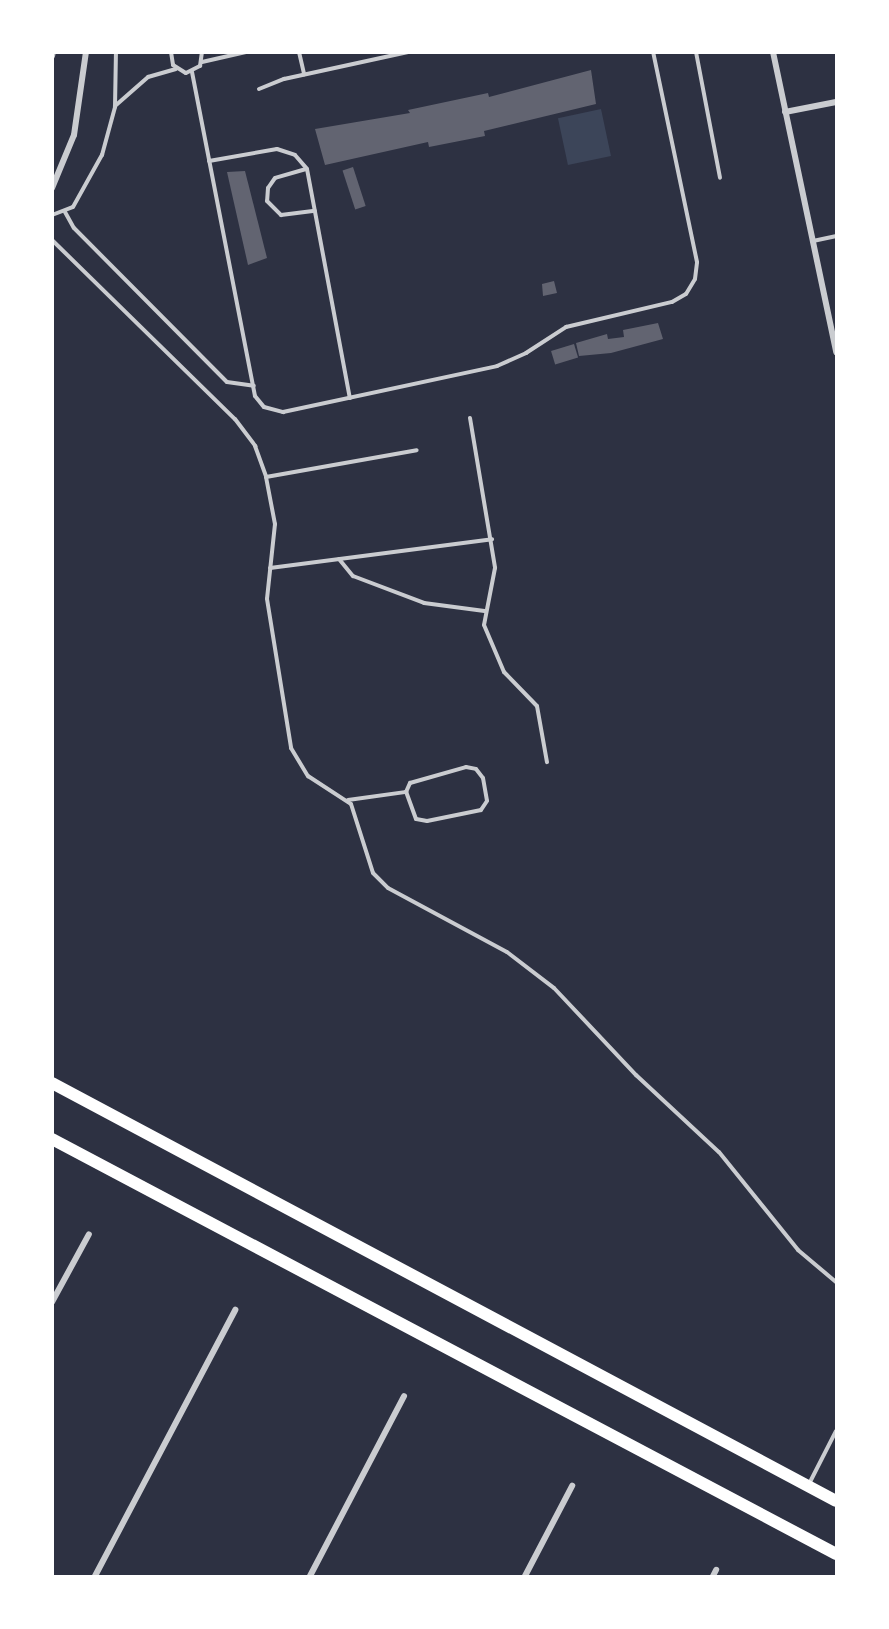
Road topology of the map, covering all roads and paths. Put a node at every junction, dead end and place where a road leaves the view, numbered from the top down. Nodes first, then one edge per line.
1 (86, 52) edge
2 (116, 52) edge
3 (129, 52) edge
4 (157, 52) edge
5 (171, 52) edge
6 (202, 52) edge
7 (246, 52) edge
8 (299, 52) edge
9 (408, 52) edge
10 (653, 52) edge
11 (696, 52) edge
12 (773, 52) edge
13 (202, 62) junction
14 (176, 69) junction
15 (192, 72) junction
16 (304, 74) junction
17 (259, 89) dead end
18 (837, 102) edge
19 (115, 107) junction
20 (785, 112) junction
21 (209, 161) junction
22 (307, 169) junction
23 (720, 178) dead end
24 (52, 188) edge
25 (315, 211) junction
26 (65, 212) junction
27 (52, 215) edge
28 (837, 236) edge
29 (52, 240) edge
30 (813, 241) junction
31 (837, 352) edge
32 (254, 386) junction
33 (350, 398) junction
34 (470, 418) dead end
35 (417, 450) dead end
36 (266, 477) junction
37 (492, 539) junction
38 (339, 559) junction
39 (270, 568) junction
40 (484, 611) junction
41 (547, 762) dead end
42 (406, 792) junction
43 (348, 800) junction
44 (52, 1083) edge
45 (52, 1139) edge
46 (88, 1234) dead end
47 (837, 1282) edge
48 (52, 1302) edge
49 (235, 1310) dead end
50 (405, 1396) dead end
51 (837, 1431) edge
52 (572, 1486) dead end
53 (808, 1486) junction
54 (837, 1501) edge
55 (837, 1554) edge
56 (95, 1576) edge
57 (310, 1576) edge
58 (525, 1576) edge

1 - 24 street
2 - 19 lane
3 - 4 lane
5 - 14 lane
6 - 13 lane
7 - 13 lane
8 - 16 lane
9 - 16 lane
10 - 33 lane
11 - 23 lane
12 - 20 street
13 - 15 lane
14 - 15 lane
14 - 19 lane
15 - 21 lane
16 - 17 lane
18 - 20 street
19 - 26 lane
20 - 30 street
21 - 22 lane
21 - 32 lane
22 - 25 lane
22 - 25 lane
25 - 33 lane
26 - 27 lane
26 - 32 lane
28 - 30 lane
29 - 36 lane
30 - 31 street
32 - 33 lane
34 - 37 lane
35 - 36 lane
36 - 39 lane
37 - 38 lane
37 - 40 lane
38 - 39 lane
38 - 40 lane
39 - 43 lane
40 - 41 lane
42 - 42 lane
42 - 43 lane
43 - 47 lane
44 - 53 main road
45 - 55 main road
46 - 48 street
49 - 56 street
50 - 57 street
51 - 53 lane
52 - 58 street
53 - 54 main road

